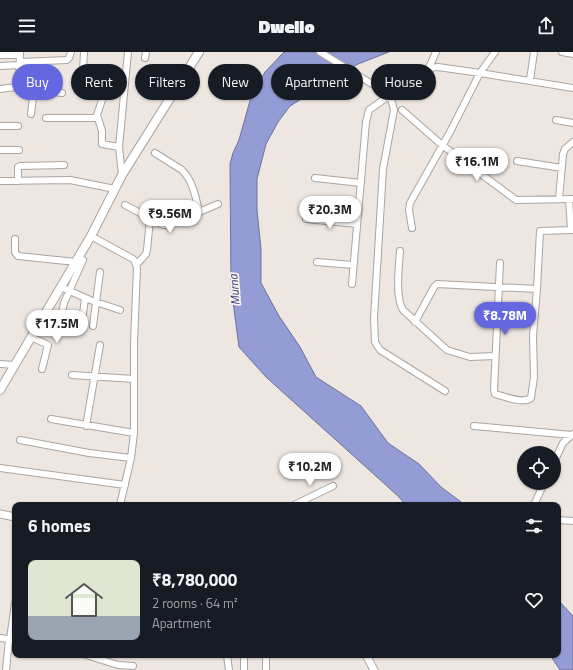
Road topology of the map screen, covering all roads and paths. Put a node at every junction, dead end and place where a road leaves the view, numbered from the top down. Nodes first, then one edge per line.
1 (70, 52) edge
2 (84, 52) edge
3 (128, 52) edge
4 (199, 52) edge
5 (320, 52) edge
6 (436, 52) edge
7 (495, 52) edge
8 (534, 52) edge
9 (562, 52) edge
10 (20, 53) edge
11 (573, 54) edge
12 (0, 55) edge
13 (20, 64) joint
14 (83, 64) edge
15 (127, 64) edge
16 (431, 64) edge
17 (12, 65) edge
18 (0, 66) edge
19 (436, 67) edge
20 (480, 73) junction
21 (530, 80) junction
22 (371, 84) edge
23 (12, 88) edge
24 (573, 88) edge
25 (0, 89) edge
26 (33, 100) edge
27 (102, 100) edge
28 (123, 100) edge
29 (383, 100) edge
30 (391, 100) edge
31 (402, 110) dead end
32 (31, 114) dead end
33 (46, 118) dead end
34 (98, 118) junction
35 (556, 120) dead end
36 (573, 123) edge
37 (0, 126) edge
38 (18, 126) dead end
39 (573, 142) edge
40 (442, 145) junction
41 (119, 147) junction
42 (0, 150) edge
43 (19, 150) dead end
44 (155, 153) dead end
45 (517, 161) dead end
46 (64, 165) dead end
47 (562, 168) junction
48 (122, 175) junction
49 (315, 178) dead end
50 (18, 180) junction
51 (0, 181) edge
52 (361, 183) junction
53 (115, 189) junction
54 (560, 199) junction
55 (571, 199) edge
56 (218, 204) dead end
57 (125, 205) dead end
58 (199, 212) junction
59 (150, 219) junction
60 (306, 219) dead end
61 (357, 224) junction
62 (412, 228) dead end
63 (572, 230) edge
64 (91, 236) junction
65 (15, 239) dead end
66 (400, 251) dead end
67 (80, 261) junction
68 (317, 262) dead end
69 (500, 263) dead end
70 (137, 264) junction
71 (353, 265) junction
72 (100, 272) dead end
73 (352, 284) dead end
74 (498, 288) junction
75 (65, 289) junction
76 (537, 289) junction
77 (85, 298) junction
78 (96, 302) junction
79 (120, 310) dead end
80 (416, 322) junction
81 (59, 325) dead end
82 (93, 326) dead end
83 (81, 330) dead end
84 (31, 337) junction
85 (100, 345) dead end
86 (495, 356) junction
87 (0, 364) edge
88 (15, 365) junction
89 (42, 369) dead end
90 (72, 375) dead end
91 (94, 376) junction
92 (134, 379) junction
93 (0, 390) edge
94 (445, 391) dead end
95 (51, 420) dead end
96 (86, 426) junction
97 (474, 426) dead end
98 (134, 434) junction
99 (572, 434) edge
100 (20, 440) dead end
101 (561, 447) edge
102 (131, 458) junction
103 (0, 468) edge
104 (125, 485) junction
105 (333, 486) dead end
106 (541, 490) edge
107 (121, 502) edge
108 (300, 502) edge
109 (535, 502) edge
110 (0, 514) edge
111 (12, 516) edge
112 (561, 520) edge
113 (573, 521) edge
114 (0, 638) edge
115 (12, 639) edge
116 (93, 658) edge
117 (227, 658) edge
118 (244, 658) edge
119 (266, 658) edge
120 (368, 658) edge
121 (133, 666) dead end
122 (113, 667) edge
123 (6, 670) edge
124 (229, 670) edge
125 (244, 670) edge
126 (266, 670) edge
127 (374, 670) edge

1 - 13 street
2 - 14 street
3 - 15 street
4 - 48 main road
5 - 22 street
6 - 16 street
7 - 20 street
8 - 21 street
9 - 11 street
10 - 12 street
10 - 13 street
17 - 18 street
19 - 20 street
20 - 21 street
20 - 40 street
21 - 24 street
23 - 25 street
26 - 32 street
27 - 34 street
28 - 41 street
29 - 52 street
30 - 94 street
31 - 40 street
33 - 34 street
34 - 41 street
35 - 36 street
37 - 38 street
39 - 47 street
40 - 54 street
40 - 62 street
41 - 48 street
42 - 43 street
44 - 58 street
45 - 47 street
46 - 50 street
47 - 54 street
48 - 53 main road
49 - 52 street
50 - 51 street
50 - 53 street
52 - 61 street
53 - 64 main road
54 - 55 street
55 - 63 street
56 - 58 street
57 - 59 street
58 - 59 street
59 - 70 street
60 - 61 street
61 - 71 street
63 - 76 street
64 - 67 main road
64 - 70 street
65 - 67 street
66 - 80 street
67 - 75 main road
68 - 71 street
69 - 74 street
70 - 92 street
71 - 73 street
72 - 78 street
74 - 76 street
74 - 80 street
74 - 86 street
75 - 77 street
75 - 81 street
75 - 84 main road
76 - 86 street
77 - 78 street
77 - 83 street
78 - 79 street
78 - 82 street
80 - 86 street
84 - 88 main road
84 - 89 street
85 - 91 street
87 - 88 street
88 - 93 main road
90 - 91 street
91 - 92 street
91 - 96 street
92 - 98 street
95 - 96 street
96 - 98 street
97 - 99 street
98 - 102 street
99 - 101 street
100 - 102 street
102 - 104 street
103 - 104 street
104 - 107 street
105 - 108 street
106 - 109 street
110 - 111 street
112 - 113 street
114 - 115 street
115 - 123 street
116 - 122 street
117 - 124 street
118 - 125 street
119 - 126 street
120 - 127 street
121 - 122 street

